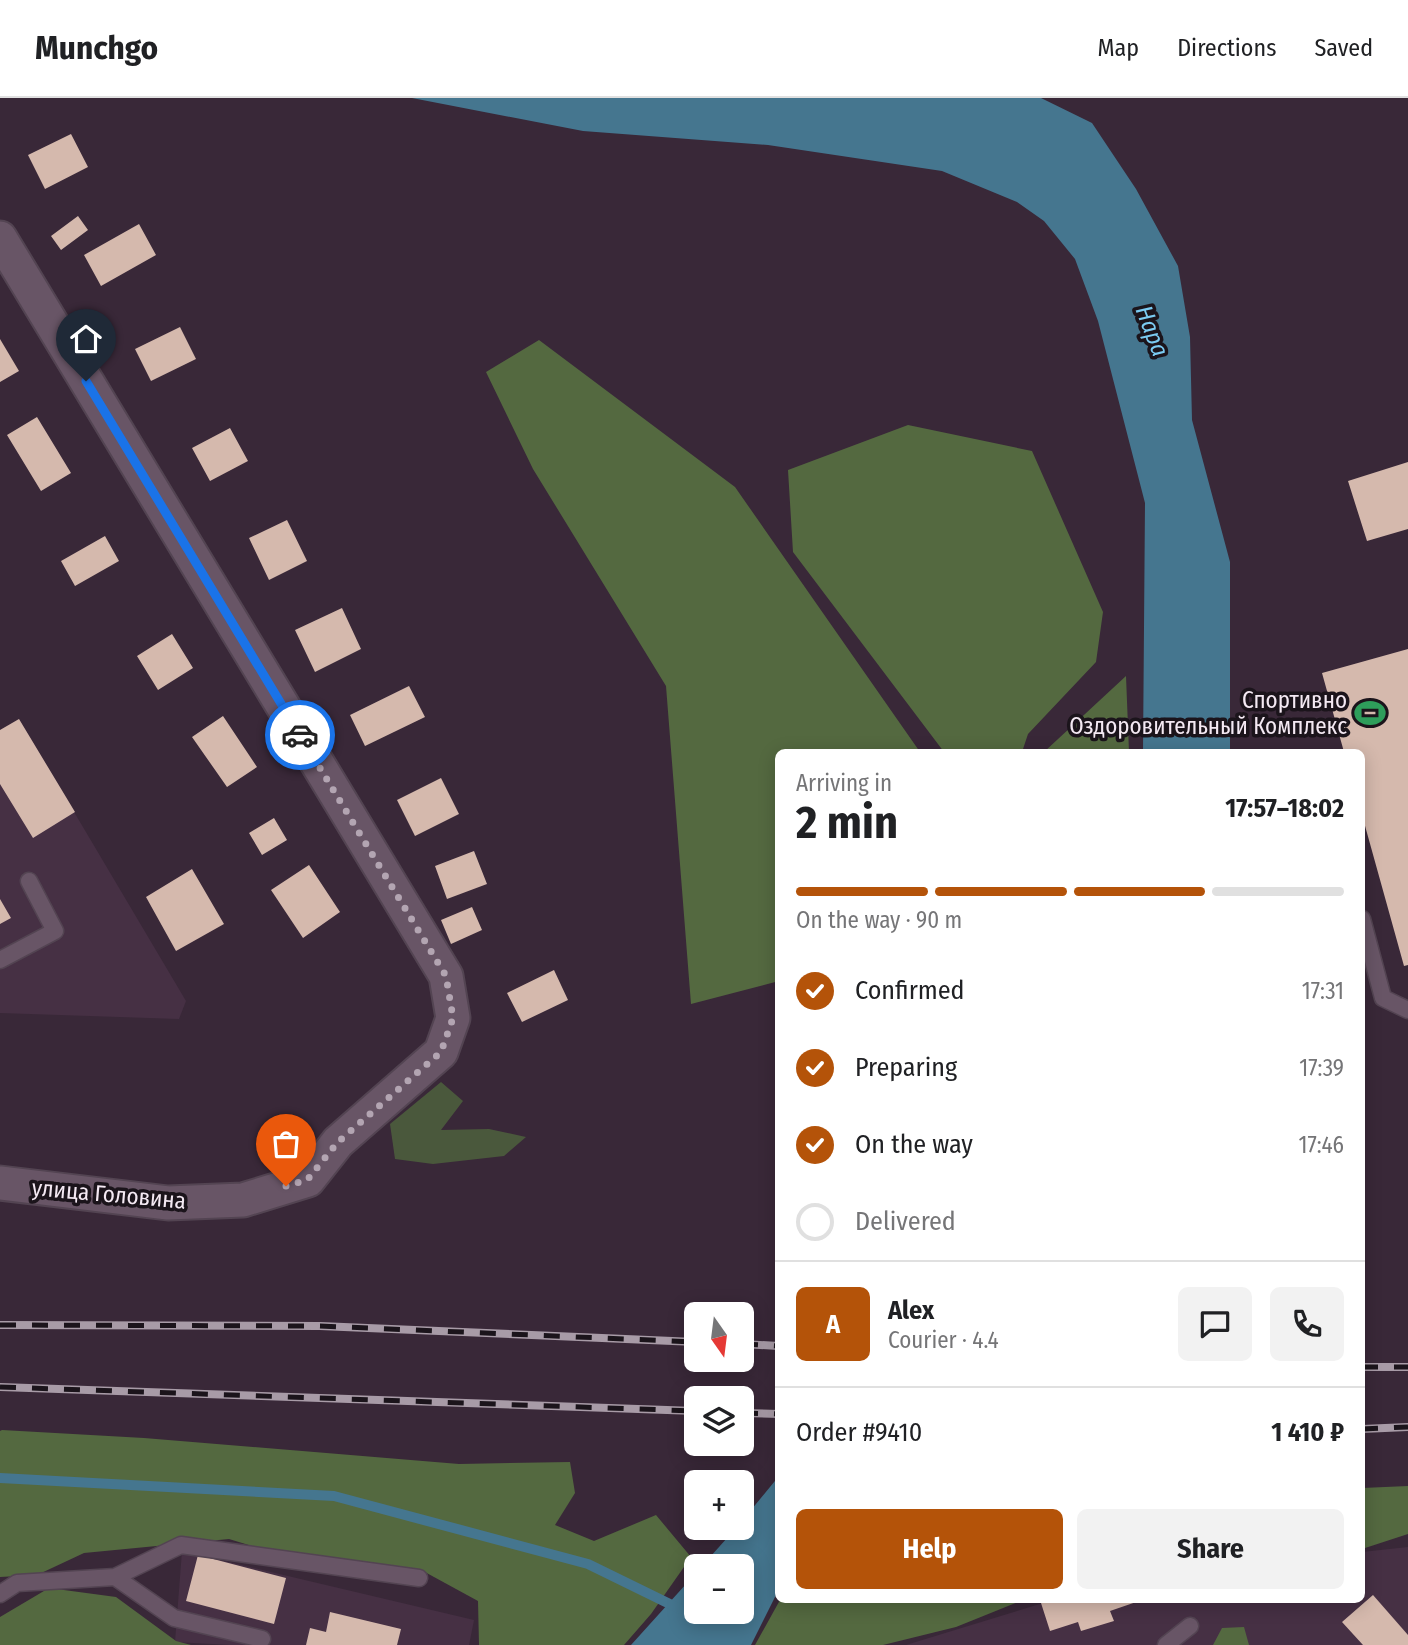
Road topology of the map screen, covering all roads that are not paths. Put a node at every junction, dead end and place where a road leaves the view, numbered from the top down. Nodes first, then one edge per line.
1 (0, 238) edge
2 (29, 881) dead end
3 (1365, 930) edge
4 (0, 960) edge
5 (1408, 1010) edge
6 (0, 1184) edge
7 (116, 1577) junction
8 (419, 1578) dead end
9 (0, 1594) edge
10 (1191, 1626) dead end
11 (262, 1639) dead end
12 (1166, 1645) edge

1 - 6 street, улица Головина
2 - 4 lane
3 - 5 lane
7 - 8 lane
7 - 9 lane
7 - 11 lane
10 - 12 lane

